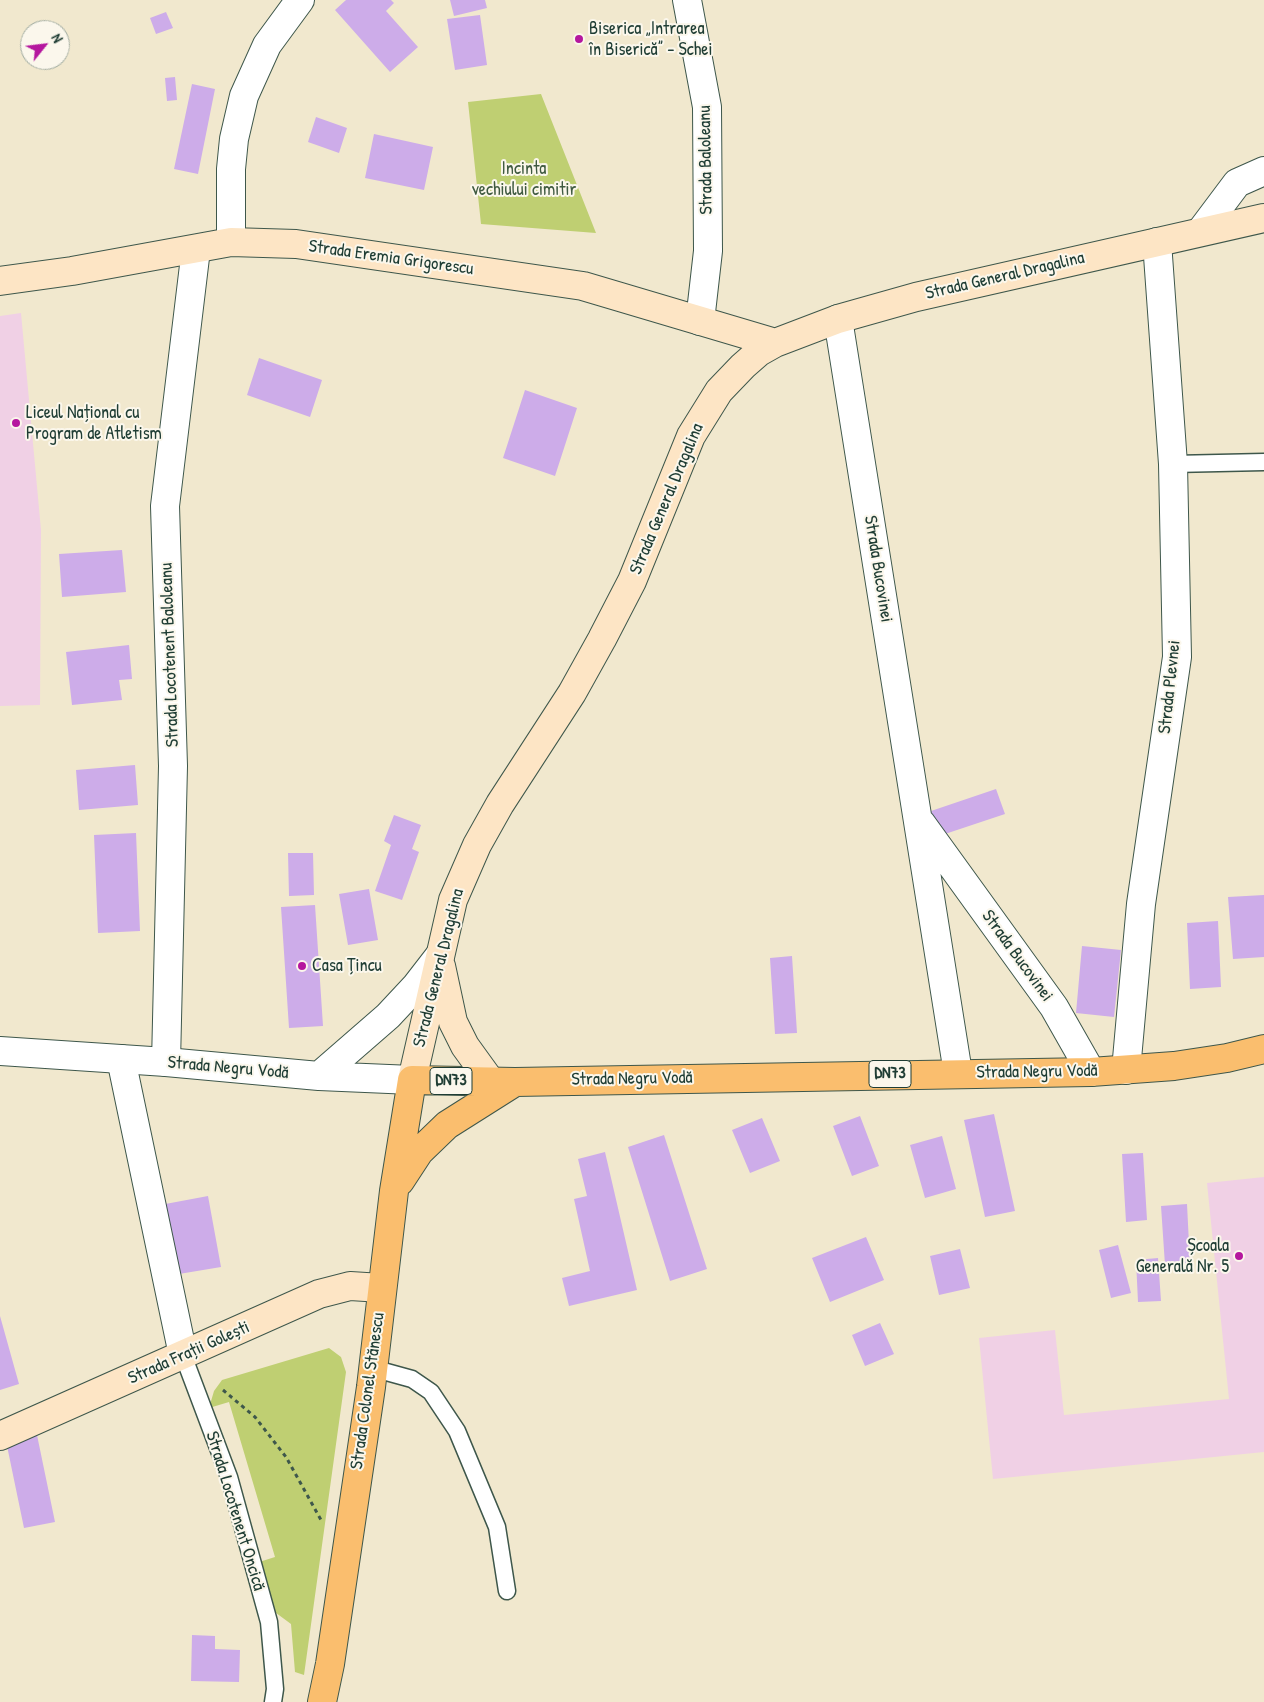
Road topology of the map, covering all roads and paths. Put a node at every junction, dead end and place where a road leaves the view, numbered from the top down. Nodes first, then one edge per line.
1 (300, 0) edge
2 (687, 0) edge
3 (1264, 171) edge
4 (1264, 218) edge
5 (1200, 231) junction
6 (231, 242) junction
7 (1157, 242) junction
8 (196, 249) junction
9 (0, 281) edge
10 (838, 318) junction
11 (700, 321) junction
12 (775, 343) junction
13 (1264, 462) edge
14 (1172, 464) junction
15 (918, 820) junction
16 (440, 955) junction
17 (1264, 1049) edge
18 (0, 1051) edge
19 (121, 1059) junction
20 (166, 1062) junction
21 (1126, 1070) junction
22 (1091, 1072) junction
23 (958, 1073) junction
24 (318, 1076) junction
25 (412, 1080) junction
26 (503, 1082) junction
27 (394, 1191) junction
28 (382, 1288) junction
29 (183, 1355) junction
30 (372, 1368) junction
31 (219, 1386) dead end
32 (0, 1436) edge
33 (322, 1523) dead end
34 (507, 1591) dead end
35 (273, 1702) edge
36 (322, 1702) edge

1 - 6 street
2 - 11 street, Strada Baloleanu
3 - 5 street
4 - 5 main road, Strada General Dragalina
5 - 7 main road, Strada General Dragalina
6 - 8 main road, Strada Eremia Grigorescu
6 - 11 main road, Strada Eremia Grigorescu
7 - 10 main road, Strada General Dragalina
7 - 14 street, Strada Plevnei
8 - 9 main road, Strada Eremia Grigorescu
8 - 20 street, Strada Locotenent Baloleanu
10 - 12 main road, Strada General Dragalina
10 - 15 street, Strada Bucovinei
11 - 12 main road, Strada Eremia Grigorescu
12 - 16 main road, Strada General Dragalina
13 - 14 lane
14 - 21 street, Strada Plevnei
15 - 22 street, Strada Bucovinei
15 - 23 street, Strada Bucovinei
16 - 24 street
16 - 25 main road, Strada General Dragalina
16 - 26 main road
17 - 21 main road, Strada Negru Vodă / DN73
18 - 19 street, Strada Negru Vodă / DN73
19 - 20 street, Strada Negru Vodă / DN73
19 - 29 street, Strada Locotenent Oncică
20 - 24 street, Strada Negru Vodă / DN73
21 - 22 main road, Strada Negru Vodă / DN73
22 - 23 main road, Strada Negru Vodă / DN73
23 - 26 main road, Strada Negru Vodă / DN73
24 - 25 street, Strada Negru Vodă / DN73
25 - 26 main road, Strada Negru Vodă / DN73
25 - 27 main road, Strada Colonel Stănescu
26 - 27 main road
27 - 28 main road, Strada Colonel Stănescu
28 - 29 main road, Strada Frații Golești
28 - 30 main road, Strada Colonel Stănescu
29 - 32 main road, Strada Frații Golești
29 - 35 lane, Strada Locotenent Oncică
30 - 34 lane
30 - 36 main road, Strada Colonel Stănescu
31 - 33 path

